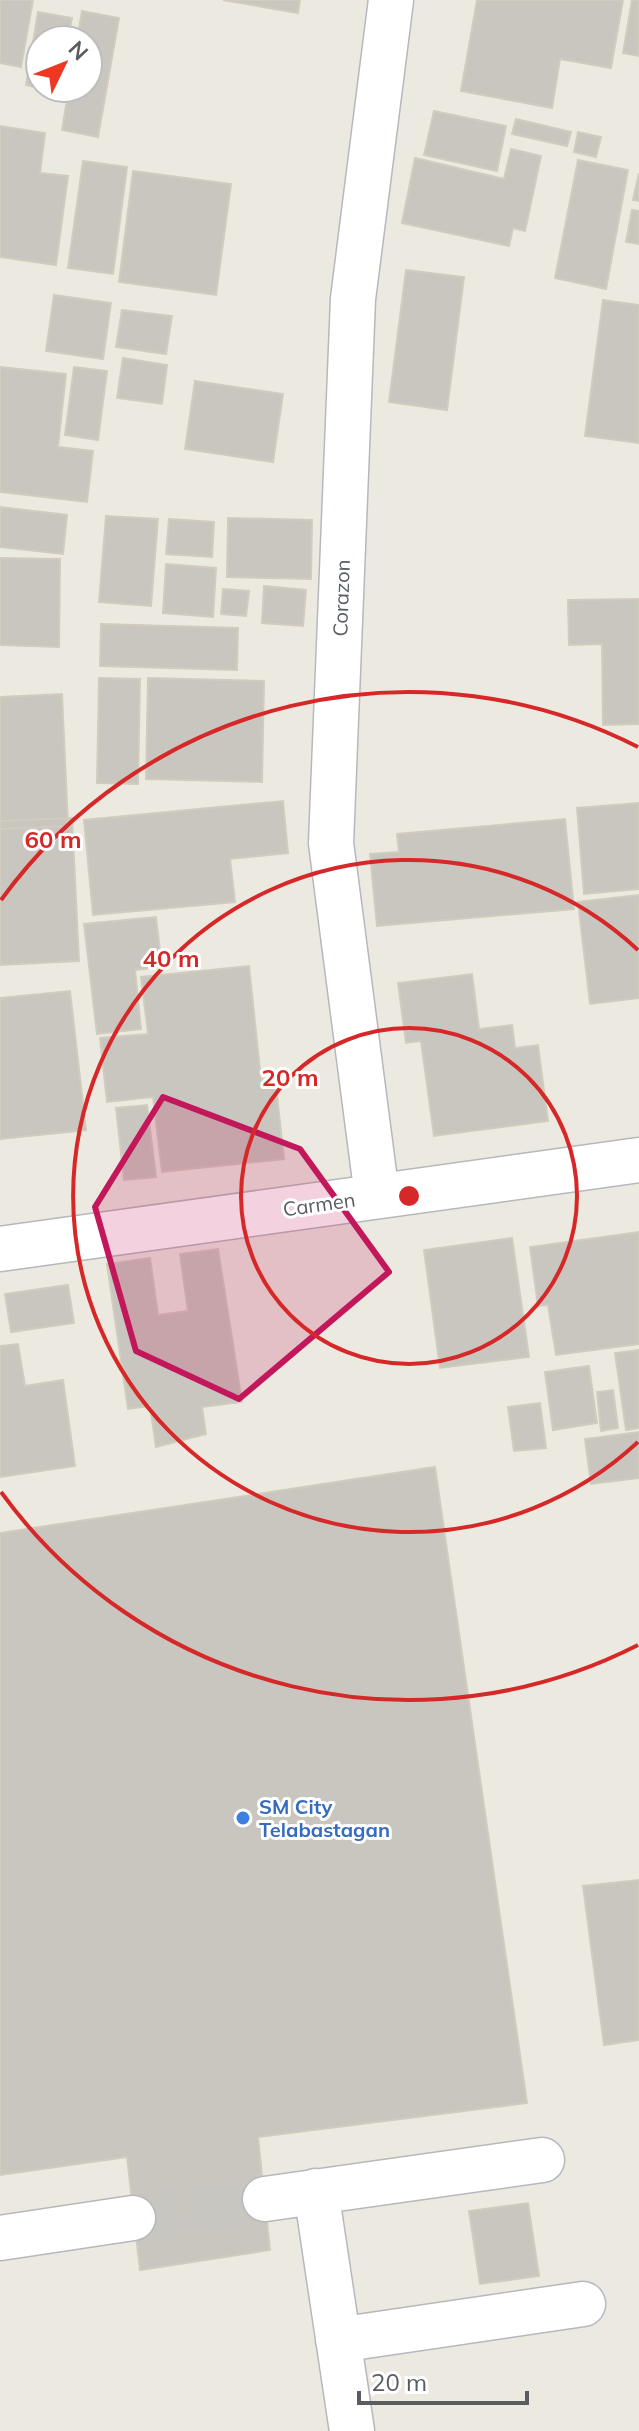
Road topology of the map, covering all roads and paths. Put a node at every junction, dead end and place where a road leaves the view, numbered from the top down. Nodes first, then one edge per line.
1 (391, 0) edge
2 (639, 1160) edge
3 (377, 1196) junction
4 (0, 1249) edge
5 (542, 2160) dead end
6 (316, 2191) junction
7 (265, 2199) tunnel mouth
8 (133, 2218) tunnel mouth
9 (0, 2238) edge
10 (583, 2304) dead end
11 (338, 2340) junction
12 (352, 2431) edge

1 - 3 street, Corazon
2 - 3 street, Carmen
3 - 4 street, Carmen
5 - 6 street
6 - 7 street
6 - 11 street
8 - 9 street
10 - 11 street
11 - 12 street

